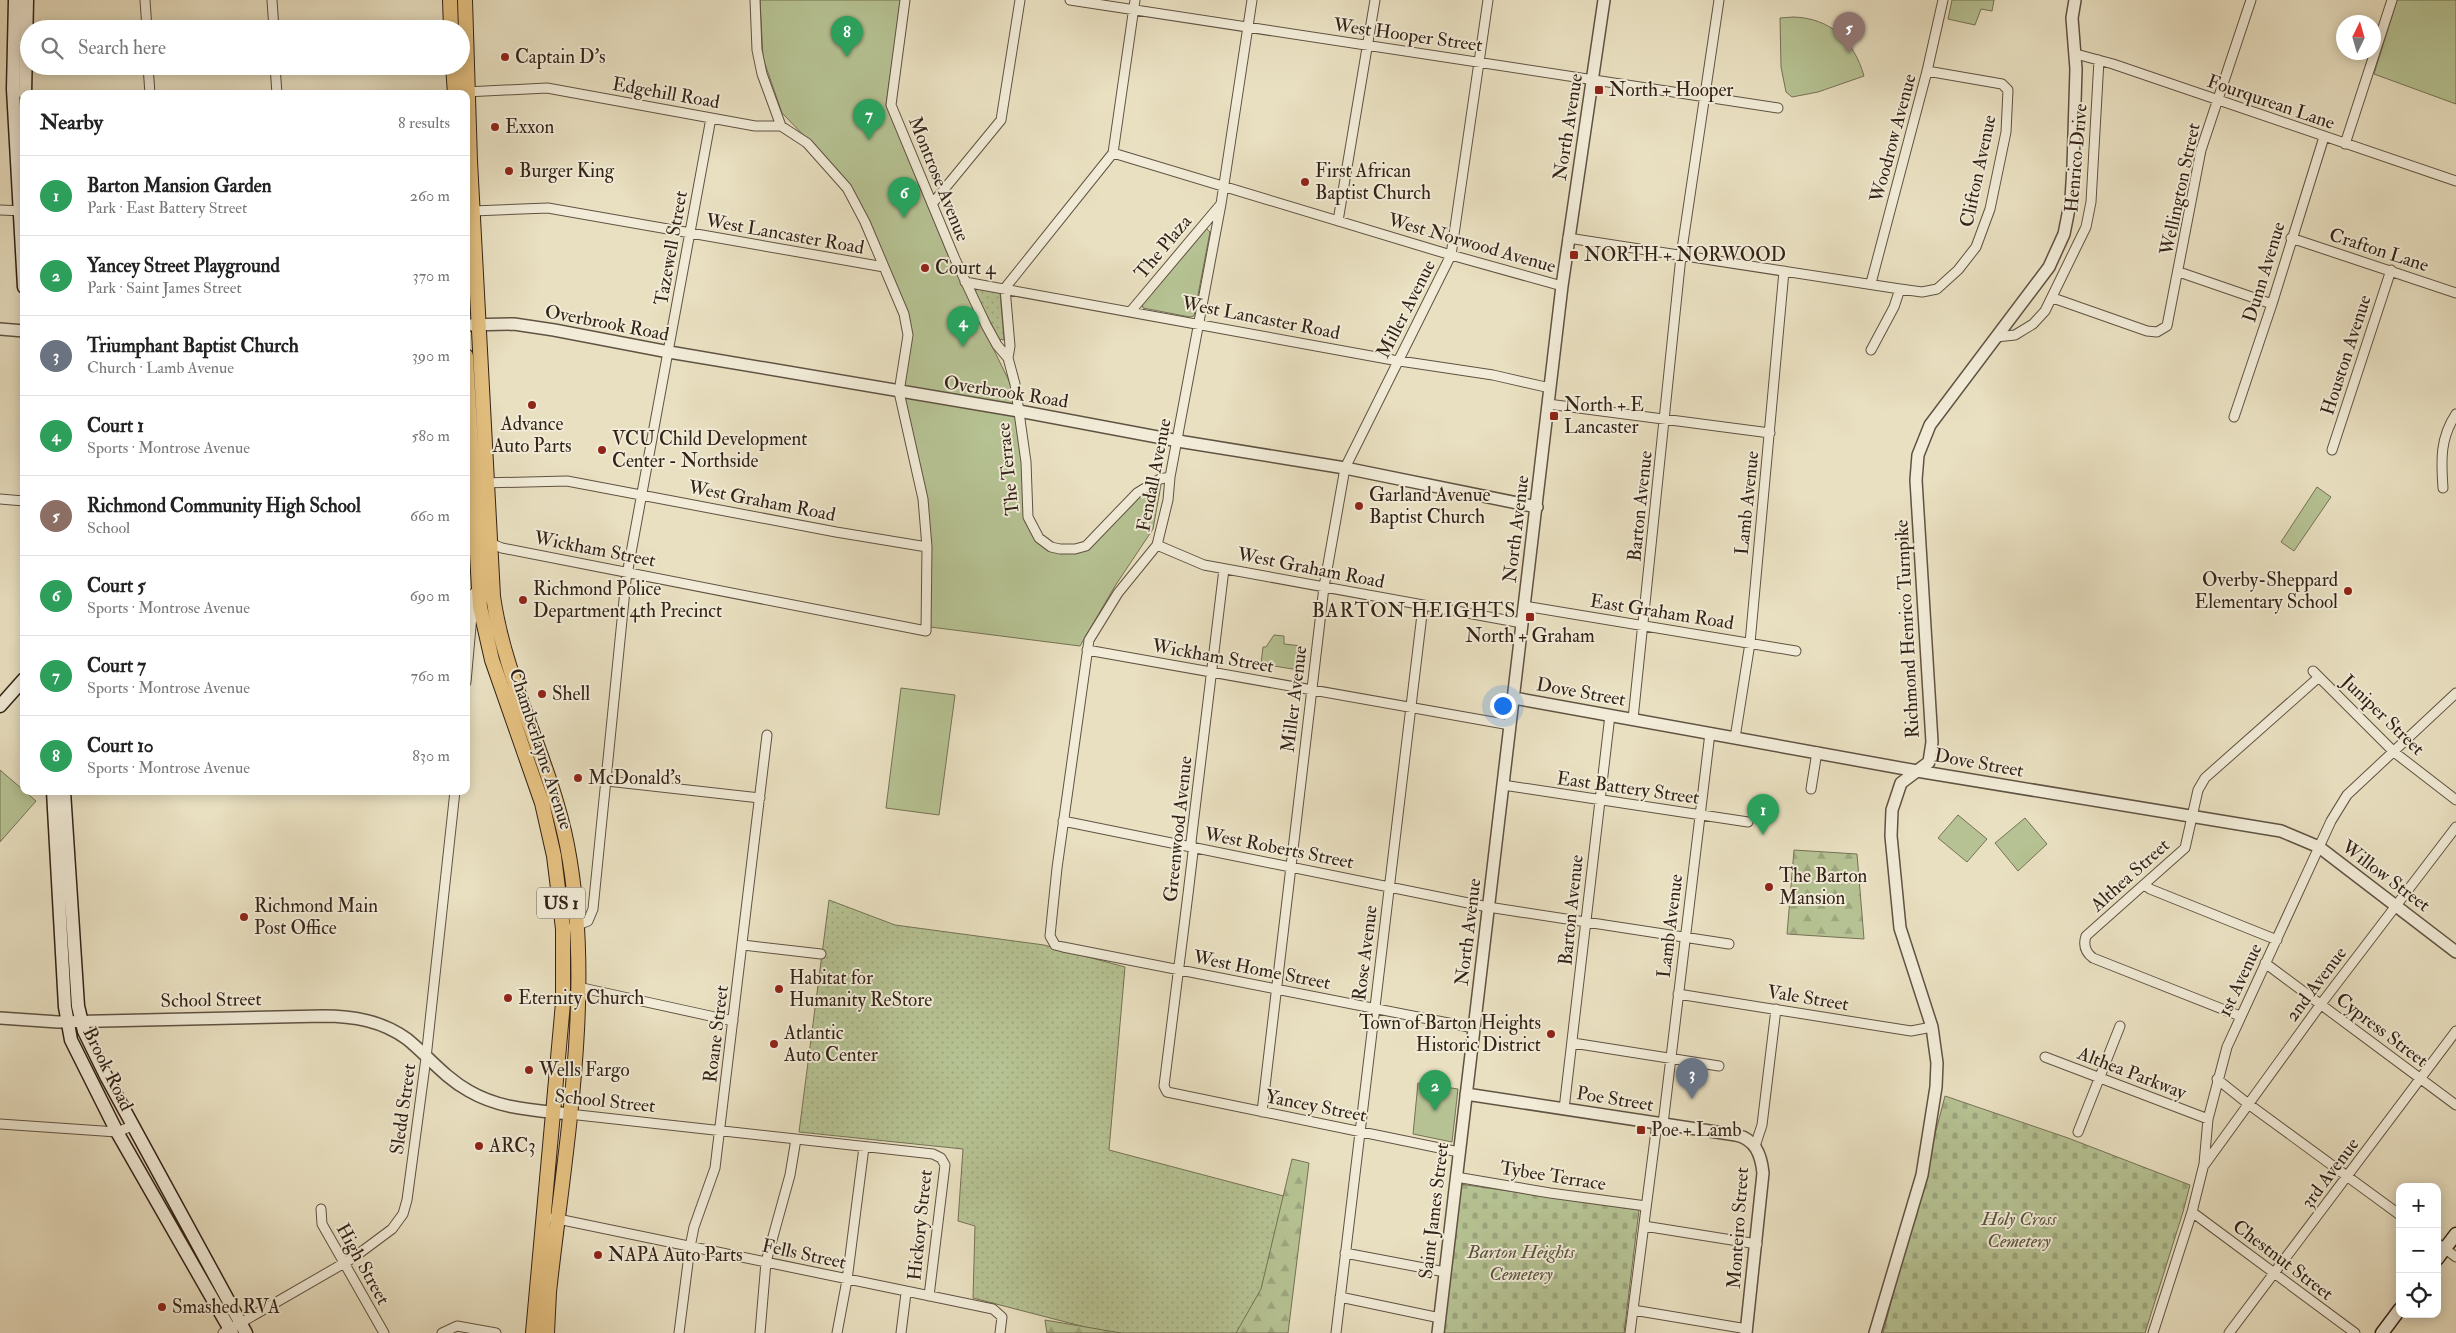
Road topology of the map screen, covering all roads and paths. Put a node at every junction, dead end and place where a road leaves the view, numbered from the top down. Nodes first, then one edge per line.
1 (15, 0) edge
2 (27, 0) edge
3 (145, 0) edge
4 (272, 0) edge
5 (450, 0) edge
6 (465, 0) edge
7 (755, 0) edge
8 (905, 0) edge
9 (1020, 0) edge
10 (1070, 0) edge
11 (1252, 0) edge
12 (1375, 0) edge
13 (1488, 0) edge
14 (1604, 0) edge
15 (1719, 0) edge
16 (1943, 0) edge
17 (2075, 0) edge
18 (2251, 0) edge
19 (2392, 0) edge
20 (1134, 5) edge
21 (25, 20) edge
22 (146, 20) edge
23 (273, 20) edge
24 (451, 20) edge
25 (464, 20) edge
26 (1248, 27) junction
27 (20, 38) edge
28 (1369, 46) junction
29 (2076, 54) junction
30 (2099, 60) junction
31 (20, 61) edge
32 (1479, 62) junction
33 (1927, 71) junction
34 (24, 75) edge
35 (149, 75) edge
36 (276, 75) edge
37 (455, 75) edge
38 (460, 75) edge
39 (1593, 79) junction
40 (25, 90) edge
41 (150, 90) edge
42 (277, 90) edge
43 (458, 90) edge
44 (459, 90) edge
45 (470, 92) edge
46 (1705, 96) junction
47 (2217, 101) junction
48 (1778, 108) dead end
49 (711, 118) junction
50 (781, 126) junction
51 (2324, 137) junction
52 (2345, 144) junction
53 (1113, 153) junction
54 (2456, 181) edge
55 (20, 184) edge
56 (470, 185) edge
57 (1224, 186) junction
58 (932, 204) junction
59 (1221, 204) junction
60 (0, 210) edge
61 (20, 211) edge
62 (473, 211) junction
63 (1338, 221) junction
64 (690, 233) junction
65 (1568, 238) junction
66 (2291, 238) junction
67 (1451, 255) junction
68 (1681, 256) junction
69 (884, 267) junction
70 (2391, 270) junction
71 (1784, 271) junction
72 (2179, 272) junction
73 (965, 282) junction
74 (1871, 284) junction
75 (1562, 286) junction
76 (1005, 288) junction
77 (1900, 289) junction
78 (2456, 293) edge
79 (2053, 298) junction
80 (2272, 304) junction
81 (1131, 311) junction
82 (1199, 323) junction
83 (473, 325) edge
84 (0, 329) edge
85 (20, 330) edge
86 (1996, 337) junction
87 (1872, 350) dead end
88 (669, 352) junction
89 (1008, 358) junction
90 (1398, 360) junction
91 (1550, 388) junction
92 (899, 392) junction
93 (1548, 404) junction
94 (1019, 410) junction
95 (2456, 414) edge
96 (2234, 417) dead end
97 (1665, 418) junction
98 (470, 428) edge
99 (485, 428) junction
100 (1770, 433) junction
101 (1177, 440) junction
102 (470, 450) edge
103 (2332, 450) dead end
104 (1345, 468) junction
105 (1170, 477) junction
106 (487, 483) junction
107 (473, 484) junction
108 (2443, 488) dead end
109 (642, 495) junction
110 (0, 499) edge
111 (20, 501) edge
112 (1537, 507) junction
113 (471, 537) edge
114 (490, 544) junction
115 (1158, 545) junction
116 (927, 547) junction
117 (1224, 569) junction
118 (628, 572) junction
119 (477, 573) junction
120 (1324, 587) junction
121 (1423, 606) junction
122 (1524, 606) junction
123 (1522, 623) junction
124 (1644, 627) junction
125 (494, 640) junction
126 (470, 641) edge
127 (1750, 643) junction
128 (470, 650) edge
129 (1087, 650) junction
130 (1796, 651) dead end
131 (20, 672) edge
132 (1211, 673) junction
133 (2316, 674) joint
134 (20, 684) edge
135 (1312, 691) junction
136 (2456, 693) edge
137 (0, 695) edge
138 (1514, 698) junction
139 (0, 706) edge
140 (1411, 708) junction
141 (1610, 715) junction
142 (1633, 719) junction
143 (1510, 725) junction
144 (1710, 733) junction
145 (767, 735) dead end
146 (1736, 738) junction
147 (1817, 752) junction
148 (2394, 752) junction
149 (1917, 771) junction
150 (607, 782) junction
151 (1503, 785) junction
152 (1812, 789) dead end
153 (53, 795) edge
154 (64, 795) edge
155 (455, 795) edge
156 (760, 798) junction
157 (1599, 800) junction
158 (2456, 800) edge
159 (1699, 814) junction
160 (2194, 817) junction
161 (1063, 821) junction
162 (1748, 822) dead end
163 (2456, 827) edge
164 (1192, 847) junction
165 (2319, 847) junction
166 (1291, 867) junction
167 (2145, 885) junction
168 (1389, 886) junction
169 (2397, 904) junction
170 (1488, 907) junction
171 (1586, 922) junction
172 (570, 927) junction
173 (1050, 936) joint
174 (1685, 937) junction
175 (2276, 940) junction
176 (1729, 944) dead end
177 (743, 945) junction
178 (2456, 952) edge
179 (821, 954) dead end
180 (2265, 962) junction
181 (1178, 970) junction
182 (578, 987) junction
183 (1276, 989) junction
184 (1678, 994) junction
185 (2321, 1004) junction
186 (1375, 1009) junction
187 (1776, 1009) junction
188 (2240, 1016) junction
189 (0, 1018) edge
190 (81, 1021) junction
191 (734, 1021) junction
192 (66, 1022) junction
193 (2120, 1026) dead end
194 (1932, 1027) junction
195 (1474, 1028) junction
196 (2456, 1032) edge
197 (1573, 1043) junction
198 (2045, 1057) dead end
199 (426, 1058) junction
200 (1670, 1058) junction
201 (1719, 1066) dead end
202 (2099, 1078) junction
203 (2217, 1079) junction
204 (2421, 1080) junction
205 (1167, 1092) joint
206 (1466, 1094) junction
207 (2246, 1104) junction
208 (2456, 1105) edge
209 (1564, 1109) junction
210 (552, 1112) junction
211 (1262, 1112) junction
212 (569, 1114) junction
213 (2208, 1119) junction
214 (1660, 1123) junction
215 (0, 1124) edge
216 (132, 1126) junction
217 (720, 1131) junction
218 (1360, 1131) junction
219 (117, 1132) junction
220 (2078, 1132) dead end
221 (796, 1138) junction
222 (1755, 1146) junction
223 (864, 1148) junction
224 (1459, 1152) junction
225 (941, 1158) joint
226 (2204, 1164) junction
227 (1456, 1176) junction
228 (2348, 1176) junction
229 (1646, 1206) junction
230 (321, 1209) dead end
231 (2192, 1212) junction
232 (2396, 1212) edge
233 (542, 1216) junction
234 (557, 1219) junction
235 (1644, 1226) junction
236 (2456, 1234) edge
237 (1756, 1244) junction
238 (690, 1246) junction
239 (2441, 1249) edge
240 (2441, 1250) edge
241 (1345, 1253) junction
242 (2456, 1257) edge
243 (766, 1262) junction
244 (344, 1263) junction
245 (1445, 1272) junction
246 (2274, 1273) junction
247 (847, 1280) junction
248 (906, 1293) junction
249 (929, 1296) junction
250 (1340, 1297) junction
251 (1633, 1310) junction
252 (2396, 1314) edge
253 (1440, 1318) junction
254 (234, 1330) edge
255 (1747, 1331) edge
256 (384, 1333) edge
257 (442, 1333) edge
258 (496, 1333) edge
259 (533, 1333) edge
260 (547, 1333) edge
261 (679, 1333) edge
262 (760, 1333) edge
263 (838, 1333) edge
264 (901, 1333) edge
265 (1000, 1333) edge
266 (1336, 1333) edge
267 (1438, 1333) edge
268 (1630, 1333) edge
269 (1875, 1333) edge
270 (2153, 1333) edge
271 (2229, 1333) edge
272 (2355, 1333) edge
273 (2382, 1333) edge

1 - 27 main road
2 - 21 main road
3 - 22 street
4 - 23 street
5 - 24 main road
6 - 25 main road, Chamberlayne Avenue / US 1
7 - 50 street
8 - 58 street, Montrose Avenue
9 - 58 street
10 - 20 street, West Hooper Street
11 - 26 street, Fendall Avenue
12 - 28 street
13 - 32 street, Miller Avenue
14 - 39 street, North Avenue
15 - 46 street, Barton Avenue
16 - 33 street, Woodrow Avenue
17 - 29 street, Richmond Henrico Turnpike
18 - 47 street, Wellington Street
19 - 52 street
20 - 26 street, West Hooper Street
20 - 53 street
26 - 28 street, West Hooper Street
26 - 57 street, Fendall Avenue
28 - 32 street, West Hooper Street
28 - 63 street
29 - 30 street, Fourqurean Lane
29 - 86 street, Richmond Henrico Turnpike
30 - 47 street, Fourqurean Lane
30 - 79 street, Henrico Drive
31 - 55 main road
32 - 39 street, West Hooper Street
32 - 67 street, Miller Avenue
33 - 74 street, Woodrow Avenue
33 - 77 street, Clifton Avenue
34 - 40 main road
35 - 41 street
36 - 42 street
37 - 43 main road, Chamberlayne Avenue / US 1
38 - 44 main road, Chamberlayne Avenue / US 1
39 - 46 street, West Hooper Street
39 - 65 street, North Avenue
45 - 49 street, Edgehill Road
46 - 48 street, West Hooper Street
46 - 68 street, Barton Avenue
47 - 51 street, Fourqurean Lane
47 - 72 street, Wellington Street
49 - 50 street, Edgehill Road
49 - 64 street, Tazewell Street
50 - 69 street
51 - 52 street, Fourqurean Lane
51 - 66 street, Dunn Avenue
52 - 54 street, Fourqurean Lane
53 - 57 street, West Norwood Avenue
53 - 76 street
56 - 62 main road, Chamberlayne Avenue / US 1
57 - 59 street, Fendall Avenue
57 - 63 street, West Norwood Avenue
58 - 73 street, Montrose Avenue
59 - 81 street, The Plaza
59 - 82 street, Fendall Avenue
60 - 61 street
62 - 64 street, West Lancaster Road
62 - 83 main road, Chamberlayne Avenue / US 1
63 - 67 street, West Norwood Avenue
64 - 69 street, West Lancaster Road
64 - 88 street, Tazewell Street
65 - 68 street
65 - 75 street, North Avenue
66 - 70 street, Crafton Lane
66 - 80 street, Dunn Avenue
67 - 75 street, West Norwood Avenue
67 - 90 street, Miller Avenue
68 - 71 street
68 - 97 street, Barton Avenue
69 - 92 street
70 - 78 street, Crafton Lane
70 - 103 street, Houston Avenue
71 - 74 street
71 - 100 street, Lamb Avenue
72 - 79 street, Wellington Street
72 - 80 street
73 - 76 street, West Lancaster Road
73 - 89 street, Montrose Avenue
74 - 77 street
75 - 91 street, North Avenue
76 - 81 street, West Lancaster Road
76 - 89 street, The Terrace
77 - 87 street
79 - 86 street, Henrico Drive
80 - 96 street, Dunn Avenue
81 - 82 street, West Lancaster Road
82 - 90 street, West Lancaster Road
82 - 101 street, Fendall Avenue
83 - 88 street, Overbrook Road
83 - 99 main road, Chamberlayne Avenue / US 1
84 - 85 street
86 - 149 street, Richmond Henrico Turnpike
88 - 92 street, Overbrook Road
88 - 109 street, Tazewell Street
89 - 94 street, The Terrace
90 - 91 street, West Lancaster Road
90 - 104 street, Miller Avenue
91 - 93 street, North Avenue
92 - 94 street, Overbrook Road
92 - 116 street
93 - 97 street
93 - 112 street, North Avenue
94 - 101 street, Overbrook Road
94 - 105 street, The Terrace
95 - 108 street
97 - 100 street
97 - 124 street, Barton Avenue
98 - 99 street
99 - 106 main road, Chamberlayne Avenue / US 1
100 - 127 street, Lamb Avenue
101 - 104 street, Overbrook Road
101 - 105 street, Fendall Avenue
102 - 107 main road, Chamberlayne Avenue / US 1
104 - 112 street, Overbrook Road
104 - 120 street, Miller Avenue
105 - 115 street, Fendall Avenue
106 - 107 street, West Graham Road
106 - 109 street, West Graham Road
106 - 114 main road, Chamberlayne Avenue / US 1
107 - 113 main road, Chamberlayne Avenue / US 1
109 - 116 street, West Graham Road
109 - 118 street, Tazewell Street
110 - 111 street
112 - 122 street, North Avenue
113 - 114 street, Wickham Street
113 - 119 main road, Chamberlayne Avenue / US 1
114 - 118 street, Wickham Street
114 - 125 main road, Chamberlayne Avenue / US 1
115 - 117 street, West Graham Road
115 - 129 street, Fendall Avenue
116 - 118 street, Wickham Street
117 - 120 street, West Graham Road
117 - 132 street, Greenwood Avenue
118 - 150 street, Tazewell Street
119 - 125 main road, Chamberlayne Avenue / US 1
119 - 126 street
120 - 121 street, West Graham Road
120 - 135 street, Miller Avenue
121 - 123 street, West Graham Road
121 - 140 street, Rose Avenue
122 - 123 street, North Avenue
122 - 124 street, East Graham Road
123 - 138 street, North Avenue
124 - 127 street, East Graham Road
124 - 142 street, Barton Avenue
125 - 128 street
125 - 172 main road, Chamberlayne Avenue / US 1
127 - 130 street, East Graham Road
127 - 146 street, Lamb Avenue
129 - 132 street, Wickham Street
129 - 161 street, Fendall Avenue
131 - 137 main road
132 - 135 street, Wickham Street
132 - 164 street, Greenwood Avenue
133 - 148 street, Juniper Street
133 - 160 street, Althea Street
134 - 139 main road
135 - 140 street, Wickham Street
135 - 166 street, Miller Avenue
136 - 148 street, 1st Avenue
138 - 141 street, Dove Street
138 - 143 street, North Avenue
140 - 143 street, Wickham Street
140 - 168 street, Rose Avenue
141 - 142 street, Dove Street
141 - 157 street, Barton Avenue
142 - 144 street, Dove Street
143 - 151 street, North Avenue
144 - 146 street, Dove Street
144 - 159 street, Lamb Avenue
145 - 156 street, Roane Street
146 - 147 street, Dove Street
147 - 149 street, Dove Street
147 - 152 street
148 - 158 street, Juniper Street
148 - 165 street, 1st Avenue
149 - 160 street, Dove Street
149 - 194 street, Richmond Henrico Turnpike
150 - 156 street
150 - 172 street, Tazewell Street
151 - 157 street, East Battery Street
151 - 170 street, North Avenue
153 - 192 main road, Brook Road
154 - 190 main road, Brook Road
155 - 199 street, Sledd Street
156 - 177 street, Roane Street
157 - 159 street, East Battery Street
157 - 171 street, Barton Avenue
159 - 162 street, East Battery Street
159 - 174 street, Lamb Avenue
160 - 165 street, Dove Street
160 - 167 street, Althea Street
161 - 164 street, West Roberts Street
161 - 173 street, Fendall Avenue
163 - 169 street, 2nd Avenue
164 - 166 street, West Roberts Street
164 - 181 street, Greenwood Avenue
165 - 169 street, Willow Street
165 - 175 street, 1st Avenue
166 - 168 street, West Roberts Street
166 - 183 street, Miller Avenue
167 - 175 street
167 - 188 street, Althea Street
168 - 170 street, West Roberts Street
168 - 186 street, Rose Avenue
169 - 178 street, Willow Street
169 - 185 street, 2nd Avenue
170 - 171 street, West Roberts Street
170 - 195 street, North Avenue
171 - 174 street, West Roberts Street
171 - 197 street, Barton Avenue
172 - 182 main road, Chamberlayne Avenue / US 1
172 - 210 main road, Chamberlayne Avenue / US 1
173 - 181 street, West Home Street
174 - 176 street, West Roberts Street
174 - 184 street, Lamb Avenue
175 - 180 street, 1st Avenue
177 - 179 street
177 - 191 street, Roane Street
180 - 185 street, Cypress Street
180 - 188 street, 1st Avenue
181 - 183 street, West Home Street
181 - 205 street, Greenwood Avenue
182 - 191 street
182 - 212 main road, Chamberlayne Avenue / US 1
183 - 186 street, West Home Street
183 - 211 street, Miller Avenue
184 - 187 street, Vale Street
184 - 200 street, Lamb Avenue
185 - 204 street, Cypress Street
185 - 207 street, 2nd Avenue
186 - 195 street, West Home Street
186 - 218 street, Rose Avenue
187 - 194 street, Vale Street
187 - 222 street, Monteiro Street
188 - 203 street, 1st Avenue
189 - 192 street, School Street
190 - 192 street, School Street
190 - 199 street, School Street
190 - 216 main road, Brook Road
191 - 217 street, Roane Street
192 - 219 main road, Brook Road
193 - 202 street
194 - 269 street, Richmond Henrico Turnpike
195 - 206 street, North Avenue
196 - 204 street, 3rd Avenue
197 - 200 street
197 - 209 street, Barton Avenue
198 - 202 street, Althea Parkway
199 - 210 street, School Street
199 - 244 street, Sledd Street
200 - 201 street
200 - 214 street, Lamb Avenue
202 - 213 street, Althea Parkway
202 - 220 street
203 - 207 street
203 - 213 street, 1st Avenue
204 - 208 street, Cypress Street
204 - 228 street, 3rd Avenue
205 - 211 street, Yancey Street
206 - 209 street, Poe Street
206 - 224 street, Saint James Street
207 - 226 street, 2nd Avenue
207 - 228 street
209 - 214 street, Poe Street
210 - 212 street, School Street
210 - 233 main road, Chamberlayne Avenue / US 1
211 - 218 street, Yancey Street
212 - 217 street, School Street
212 - 234 main road, Chamberlayne Avenue / US 1
213 - 226 street, 1st Avenue
214 - 222 street, Poe Street
214 - 229 street, Lamb Avenue
215 - 219 street
216 - 219 street
216 - 254 main road, Brook Road
217 - 221 street, School Street
217 - 238 street, Roane Street
218 - 224 street, Yancey Street
218 - 241 street, Rose Avenue
219 - 254 main road, Brook Road
221 - 223 street, School Street
221 - 243 street
222 - 237 street, Monteiro Street
223 - 225 street, School Street
223 - 247 street
224 - 227 street, Saint James Street
225 - 249 street, Hickory Street
226 - 231 street, 1st Avenue
227 - 229 street, Tybee Terrace
227 - 245 street, Saint James Street
228 - 232 street
228 - 246 street, 3rd Avenue
229 - 235 street, Lamb Avenue
230 - 244 street, High Street
231 - 246 street, Chestnut Street
231 - 270 street, 1st Avenue
233 - 234 street, Fells Street
233 - 259 main road, Chamberlayne Avenue / US 1
234 - 238 street, Fells Street
234 - 260 main road, Chamberlayne Avenue / US 1
235 - 237 street
235 - 251 street, Lamb Avenue
236 - 239 main road
237 - 255 street, Monteiro Street
238 - 243 street, Fells Street
238 - 261 street, Roane Street
240 - 242 street
241 - 245 street
241 - 250 street, Rose Avenue
243 - 247 street, Fells Street
243 - 262 street
244 - 254 street, Sledd Street
244 - 256 street, High Street
245 - 253 street, Saint James Street
246 - 271 street, 3rd Avenue
246 - 272 street, Chestnut Street
247 - 248 street, Fells Street
247 - 263 street
248 - 249 street, Fells Street
248 - 264 street, Hickory Street
249 - 265 street, Fells Street
250 - 253 street
250 - 266 street, Rose Avenue
251 - 255 street
251 - 268 street, Lamb Avenue
252 - 273 main road
253 - 267 street, Saint James Street
257 - 258 street

